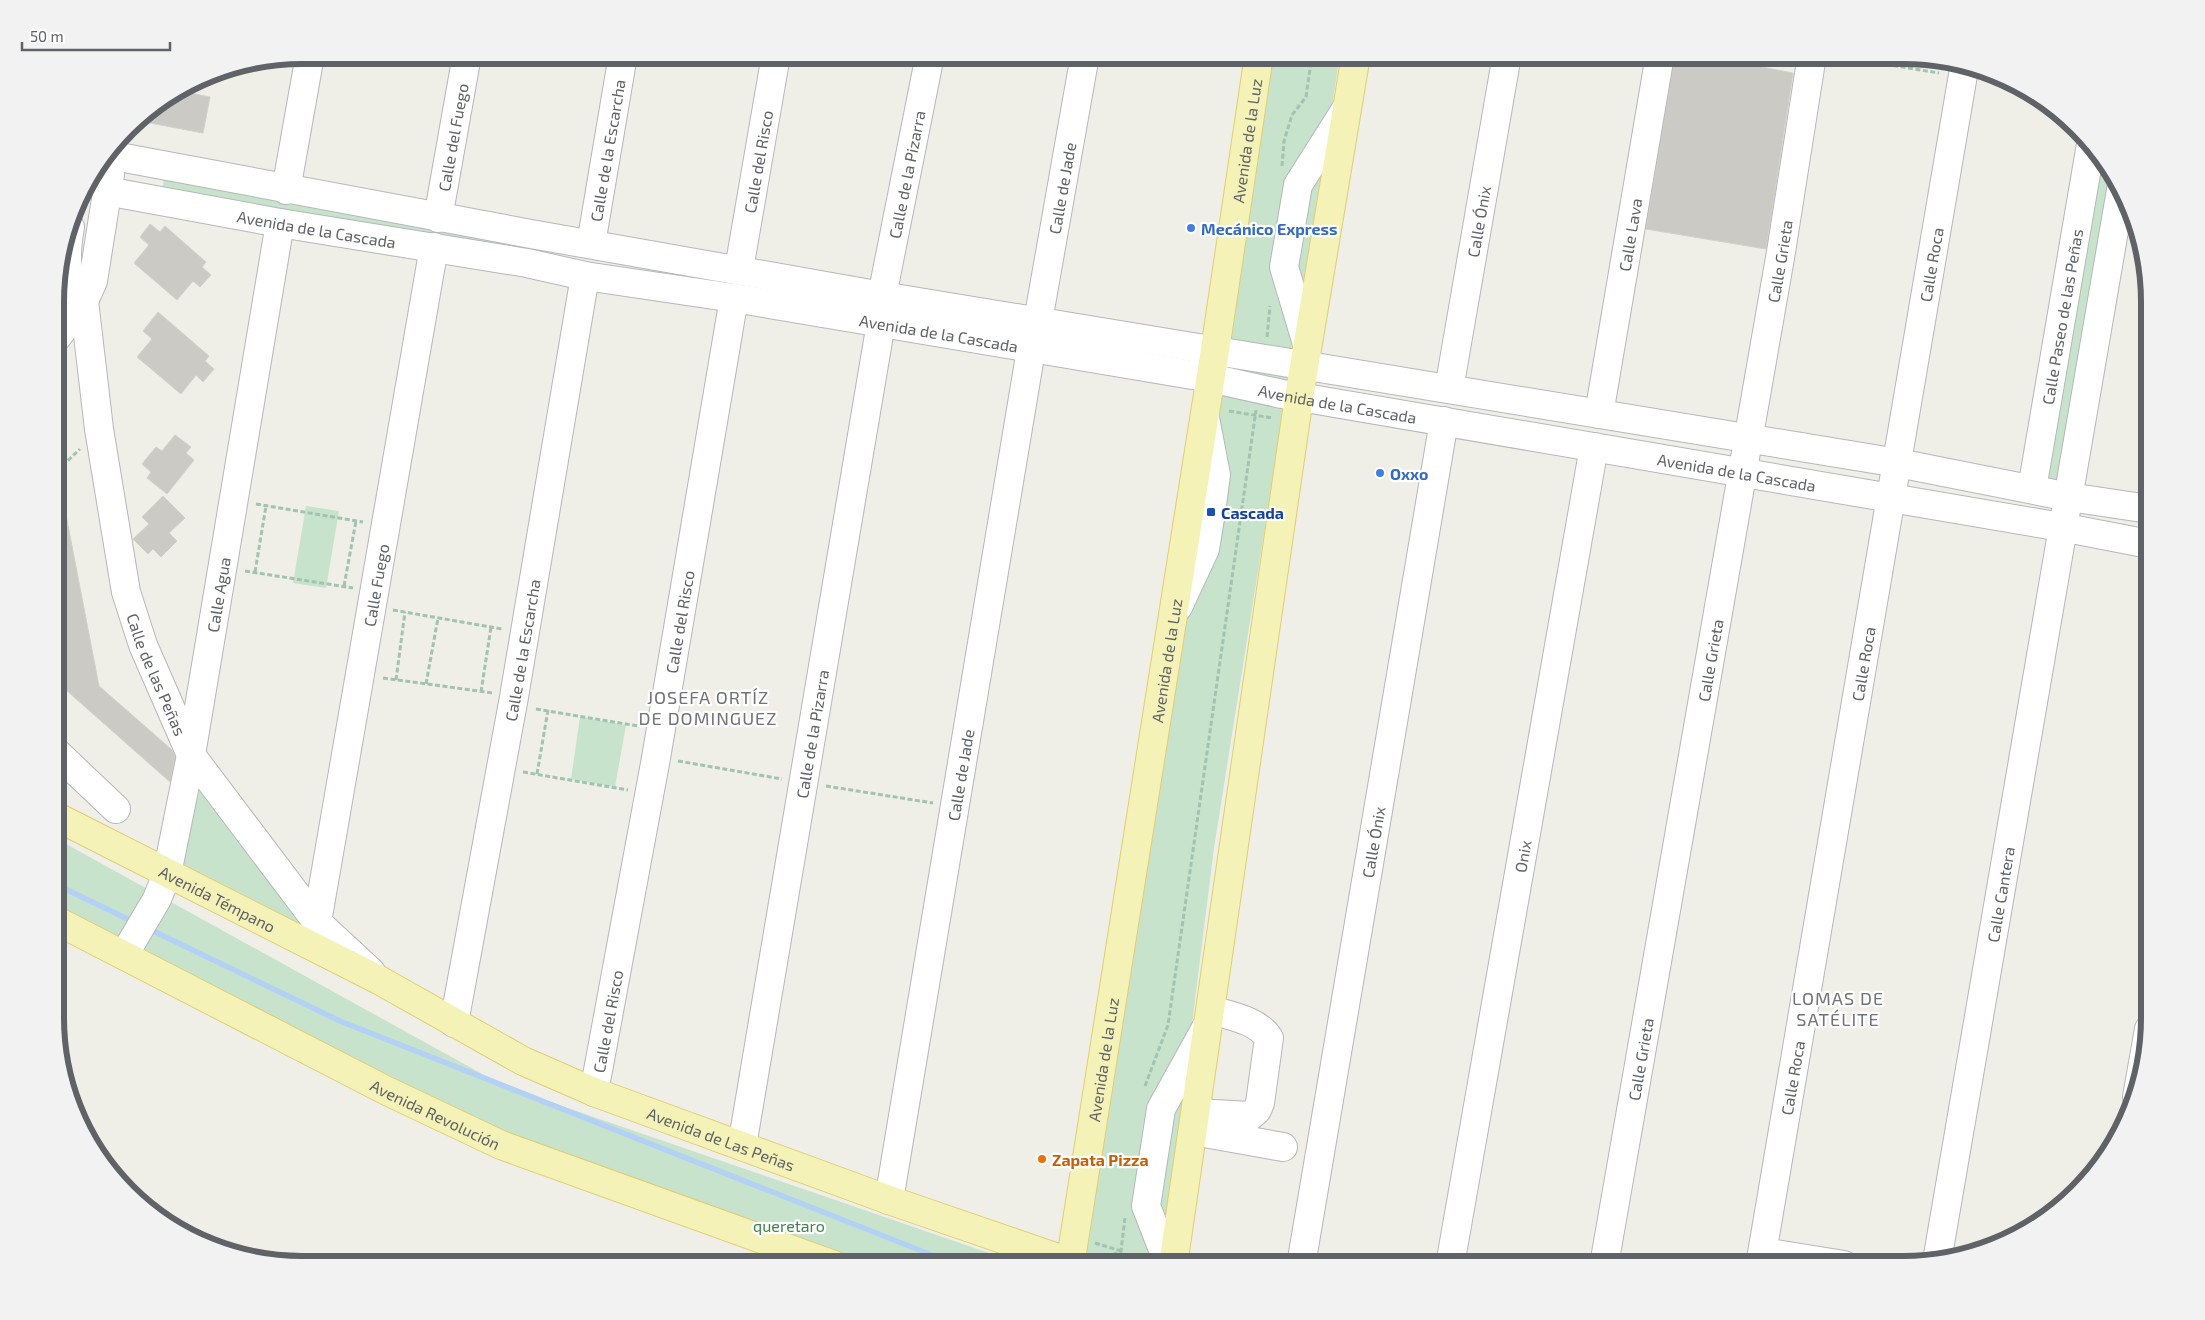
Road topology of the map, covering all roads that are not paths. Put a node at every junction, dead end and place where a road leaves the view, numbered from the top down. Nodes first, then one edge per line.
1 (308, 64) edge
2 (465, 64) edge
3 (621, 64) edge
4 (774, 64) edge
5 (928, 64) edge
6 (1083, 64) edge
7 (1258, 64) edge
8 (1354, 64) edge
9 (1505, 64) edge
10 (1658, 64) edge
11 (1814, 64) edge
12 (1964, 72) edge
13 (1346, 110) junction
14 (117, 153) edge
15 (2089, 154) edge
16 (113, 157) edge
17 (286, 190) junction
18 (106, 191) junction
19 (2119, 202) edge
20 (438, 218) junction
21 (280, 223) junction
22 (531, 234) junction
23 (591, 244) junction
24 (434, 247) junction
25 (67, 261) edge
26 (527, 263) junction
27 (739, 269) junction
28 (585, 276) junction
29 (882, 296) junction
30 (734, 298) junction
31 (84, 301) junction
32 (1038, 321) junction
33 (881, 323) junction
34 (64, 328) edge
35 (1031, 350) junction
36 (1215, 350) junction
37 (1301, 357) junction
38 (1210, 378) junction
39 (1449, 389) junction
40 (1284, 400) junction
41 (1599, 414) junction
42 (1444, 421) junction
43 (1748, 439) junction
44 (1594, 447) junction
45 (1898, 464) junction
46 (1742, 472) junction
47 (2032, 489) junction
48 (2069, 496) junction
49 (1890, 498) junction
50 (2141, 508) edge
51 (2062, 526) junction
52 (2141, 542) edge
53 (191, 755) junction
54 (64, 760) edge
55 (116, 809) dead end
56 (64, 822) edge
57 (162, 886) junction
58 (64, 922) edge
59 (317, 922) junction
60 (130, 946) junction
61 (379, 980) junction
62 (1210, 1016) junction
63 (454, 1023) junction
64 (594, 1092) junction
65 (1194, 1122) junction
66 (742, 1146) junction
67 (1283, 1147) dead end
68 (889, 1200) junction
69 (1938, 1253) edge
70 (809, 1256) edge
71 (1054, 1256) edge
72 (1079, 1256) edge
73 (1165, 1256) edge
74 (1174, 1256) edge
75 (1303, 1256) edge
76 (1452, 1256) edge
77 (1606, 1256) edge
78 (1761, 1256) edge

1 - 17 street
2 - 20 street, Calle del Fuego
3 - 23 street, Calle de la Escarcha
4 - 27 street, Calle del Risco
5 - 29 street, Calle de la Pizarra
6 - 32 street, Calle de Jade
7 - 36 main road, Avenida de la Luz
8 - 13 main road
9 - 39 street, Calle Ónix
10 - 41 street, Calle Lava
11 - 43 street, Calle Grieta
12 - 45 street, Calle Roca
13 - 37 main road
13 - 37 street
14 - 17 street, Avenida de la Cascada
15 - 47 street, Calle Paseo de las Peñas
16 - 18 street
17 - 20 street, Avenida de la Cascada
18 - 21 street, Avenida de la Cascada
18 - 31 street
19 - 48 street
20 - 22 street, Avenida de la Cascada
21 - 24 street, Avenida de la Cascada
21 - 53 street, Calle Agua
22 - 23 street, Avenida de la Cascada
22 - 26 street
23 - 27 street, Avenida de la Cascada
24 - 26 street, Avenida de la Cascada
24 - 59 street, Calle Fuego
25 - 31 street
26 - 28 street, Avenida de la Cascada
27 - 29 street, Avenida de la Cascada
28 - 30 street, Avenida de la Cascada
28 - 63 street, Calle de la Escarcha
29 - 32 street, Avenida de la Cascada
30 - 33 street, Avenida de la Cascada
30 - 64 street, Calle del Risco
31 - 34 street
31 - 53 street, Calle de las Peñas
32 - 36 street, Avenida de la Cascada
33 - 35 street, Avenida de la Cascada
33 - 66 street, Calle de la Pizarra
35 - 38 street, Avenida de la Cascada
35 - 68 street, Calle de Jade
36 - 37 street, Avenida de la Cascada
36 - 38 main road, Avenida de la Luz
37 - 39 street, Avenida de la Cascada
37 - 40 main road
38 - 40 street, Avenida de la Cascada
38 - 72 main road, Avenida de la Luz
39 - 41 street, Avenida de la Cascada
40 - 42 street, Avenida de la Cascada
40 - 62 main road
41 - 43 street, Avenida de la Cascada
42 - 44 street, Avenida de la Cascada
42 - 75 street, Calle Ónix
43 - 45 street, Avenida de la Cascada
43 - 46 street, Calle Grieta
44 - 46 street, Avenida de la Cascada
44 - 76 street, Onix
45 - 47 street, Avenida de la Cascada
45 - 49 street, Calle Roca
46 - 49 street, Avenida de la Cascada
46 - 77 street, Calle Grieta
47 - 48 street, Avenida de la Cascada
48 - 50 street, Avenida de la Cascada
48 - 51 street
49 - 51 street, Avenida de la Cascada
49 - 78 street, Calle Roca
51 - 52 street, Avenida de la Cascada
51 - 69 street, Calle Cantera
53 - 57 street, Calle Agua
53 - 59 street, Calle de las Peñas
54 - 55 street
56 - 57 main road, Avenida Témpano
57 - 60 street, Calle Agua
57 - 61 main road, Avenida Témpano
58 - 60 main road, Avenida Revolución
59 - 61 street, Calle de las Peñas
60 - 70 main road, Avenida Revolución
61 - 63 main road, Avenida de Las Peñas
62 - 65 main road
62 - 65 street
62 - 73 street
63 - 64 main road, Avenida de Las Peñas
64 - 66 main road, Avenida de Las Peñas
65 - 67 street
65 - 74 main road
66 - 68 main road, Avenida de Las Peñas
68 - 71 main road, Avenida de Las Peñas

